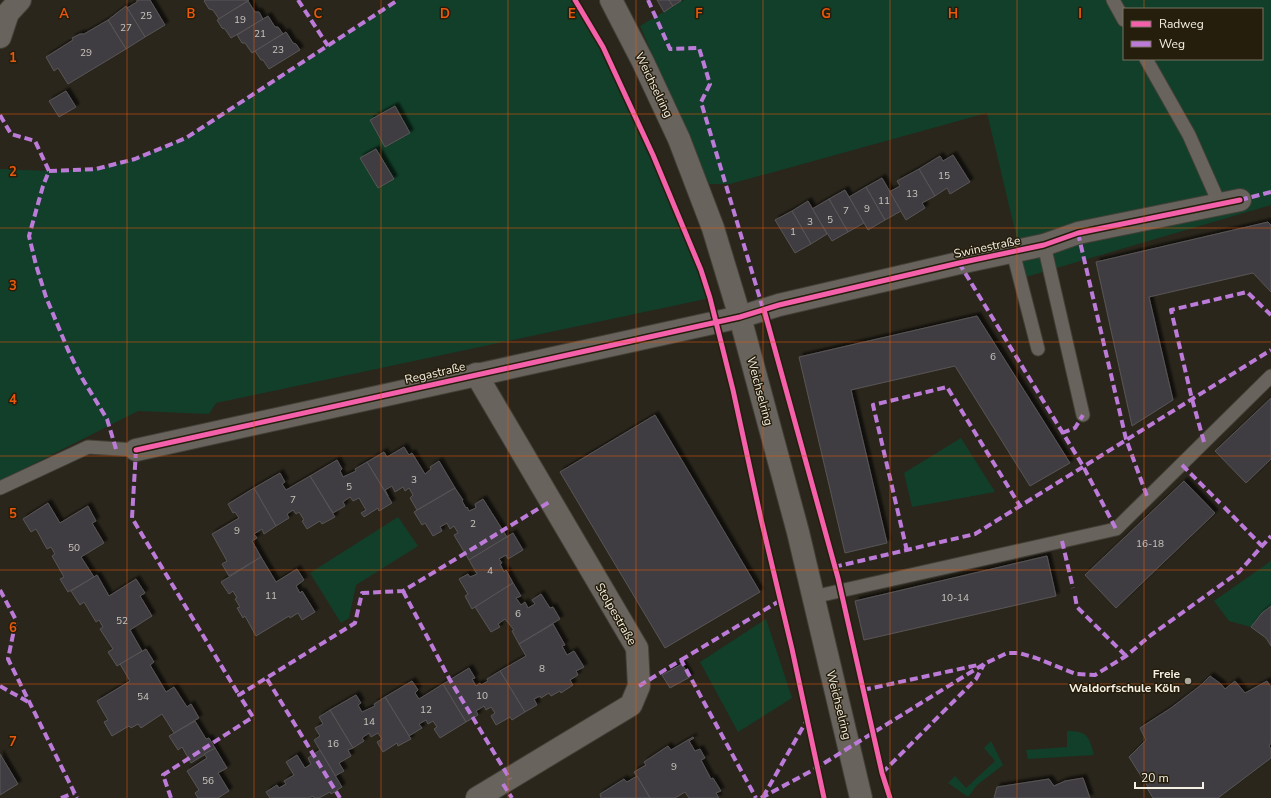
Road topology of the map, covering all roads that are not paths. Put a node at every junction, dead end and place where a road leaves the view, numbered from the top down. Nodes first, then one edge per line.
1 (20, 0) edge
2 (612, 0) edge
3 (1113, 0) edge
4 (1123, 18) edge
5 (0, 37) edge
6 (1147, 60) edge
7 (1230, 203) joint
8 (1044, 246) junction
9 (1013, 252) junction
10 (740, 317) junction
11 (1038, 349) dead end
12 (476, 374) junction
13 (1271, 376) edge
14 (1083, 415) dead end
15 (136, 450) joint
16 (0, 488) edge
17 (813, 597) junction
18 (478, 798) edge
19 (861, 798) edge

1 - 5 street
2 - 10 street, Weichselring
3 - 4 lane
6 - 7 lane
7 - 8 street, Swinestraße
8 - 9 street, Swinestraße
8 - 14 lane
9 - 10 street, Swinestraße
9 - 11 lane
10 - 12 street, Regastraße
10 - 17 street, Weichselring
12 - 15 street, Regastraße
12 - 18 street, Stolpestraße
13 - 17 lane
15 - 16 lane
17 - 19 street, Weichselring

